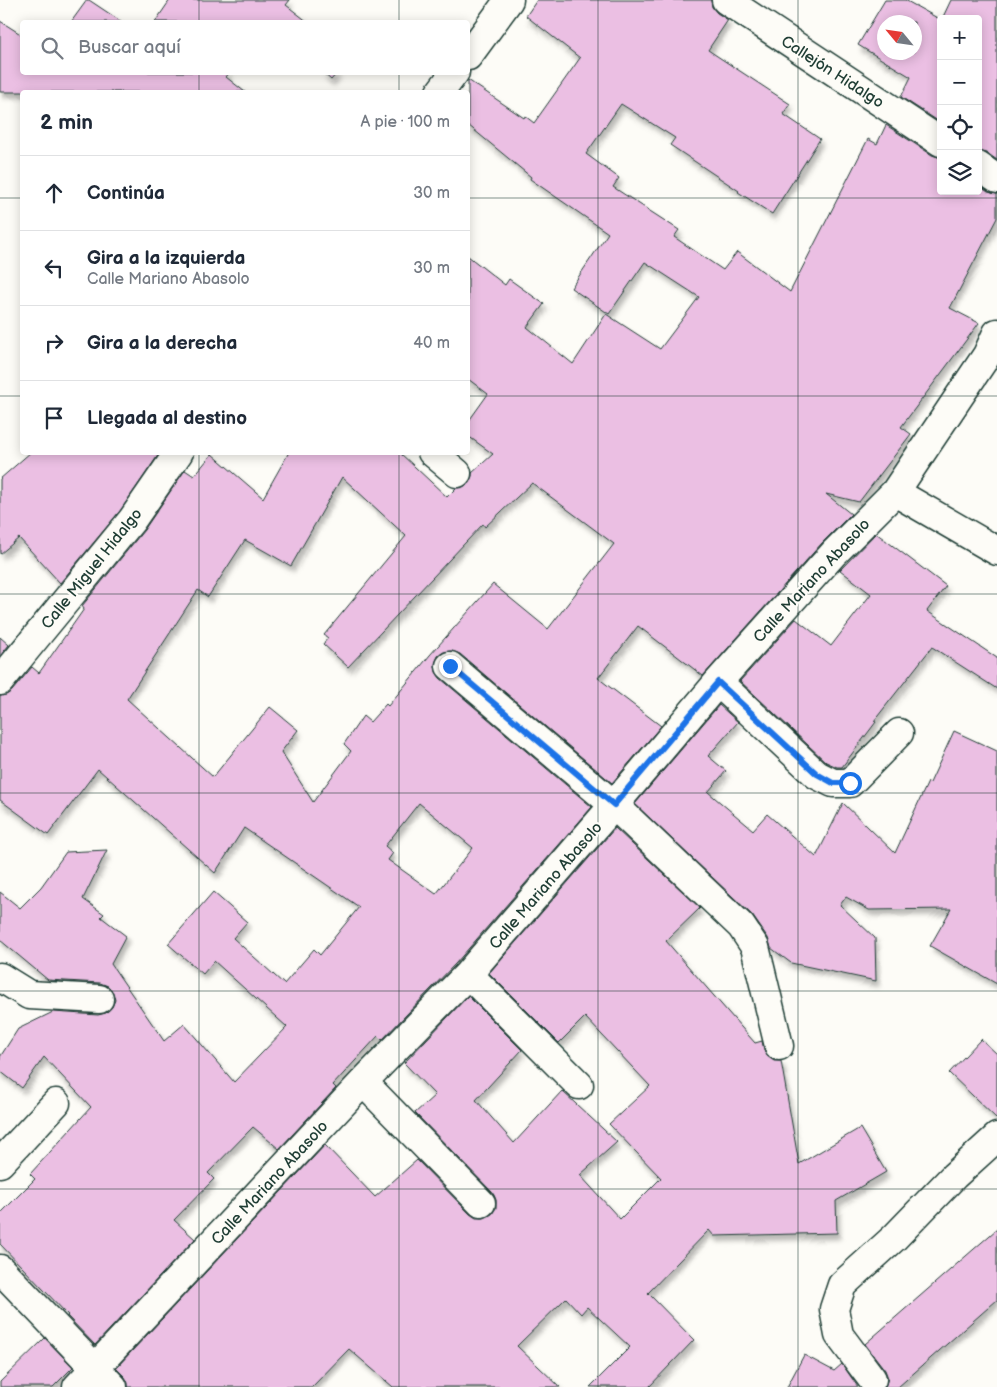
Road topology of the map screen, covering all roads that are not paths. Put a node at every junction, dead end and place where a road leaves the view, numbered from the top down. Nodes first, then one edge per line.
1 (509, 0) edge
2 (726, 0) edge
3 (470, 53) edge
4 (453, 75) edge
5 (442, 90) edge
6 (937, 139) edge
7 (982, 169) edge
8 (997, 179) edge
9 (994, 349) edge
10 (177, 455) edge
11 (436, 455) edge
12 (457, 473) dead end
13 (895, 492) junction
14 (997, 551) edge
15 (450, 666) dead end
16 (0, 681) edge
17 (718, 682) junction
18 (900, 733) dead end
19 (614, 805) junction
20 (468, 974) junction
21 (0, 976) edge
22 (99, 999) dead end
23 (778, 1046) dead end
24 (363, 1082) junction
25 (579, 1085) dead end
26 (56, 1103) dead end
27 (997, 1138) edge
28 (0, 1163) edge
29 (481, 1203) dead end
30 (0, 1269) edge
31 (872, 1379) dead end
32 (95, 1381) edge

1 - 3 street
2 - 6 street, Callejón Hidalgo
4 - 5 street
7 - 8 street
9 - 13 street, Calle Mariano Abasolo
10 - 16 street, Calle Miguel Hidalgo
11 - 12 street
13 - 14 street
13 - 17 street, Calle Mariano Abasolo
15 - 19 street
17 - 18 street
17 - 19 street, Calle Mariano Abasolo
19 - 20 street, Calle Mariano Abasolo
19 - 23 street
20 - 24 street, Calle Mariano Abasolo
20 - 25 street
21 - 22 street
24 - 29 street
24 - 32 street, Calle Mariano Abasolo
26 - 28 street
27 - 31 street
30 - 32 street

